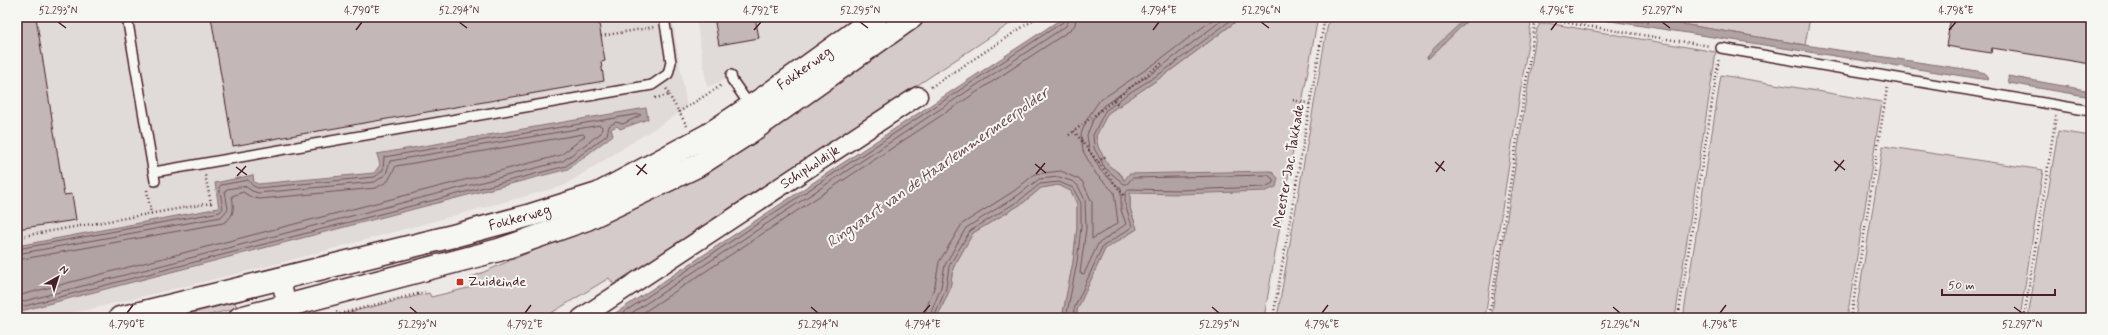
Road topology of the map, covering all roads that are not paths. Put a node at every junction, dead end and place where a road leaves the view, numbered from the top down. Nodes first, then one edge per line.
1 (127, 17) edge
2 (876, 17) edge
3 (912, 17) edge
4 (664, 21) edge
5 (1721, 48) road end
6 (731, 75) dead end
7 (918, 96) road end
8 (751, 106) junction
9 (2091, 112) edge
10 (154, 172) junction
11 (155, 181) dead end
12 (280, 277) junction
13 (289, 312) edge
14 (120, 318) edge
15 (240, 318) edge
16 (581, 318) edge

1 - 10 lane
2 - 8 main road, Fokkerweg
3 - 13 main road, Fokkerweg
4 - 10 lane
5 - 9 lane
6 - 8 lane
7 - 16 street, Schipholdijk
8 - 12 main road, Fokkerweg
10 - 11 lane
12 - 13 street
12 - 14 main road, Fokkerweg
13 - 15 main road, Fokkerweg

